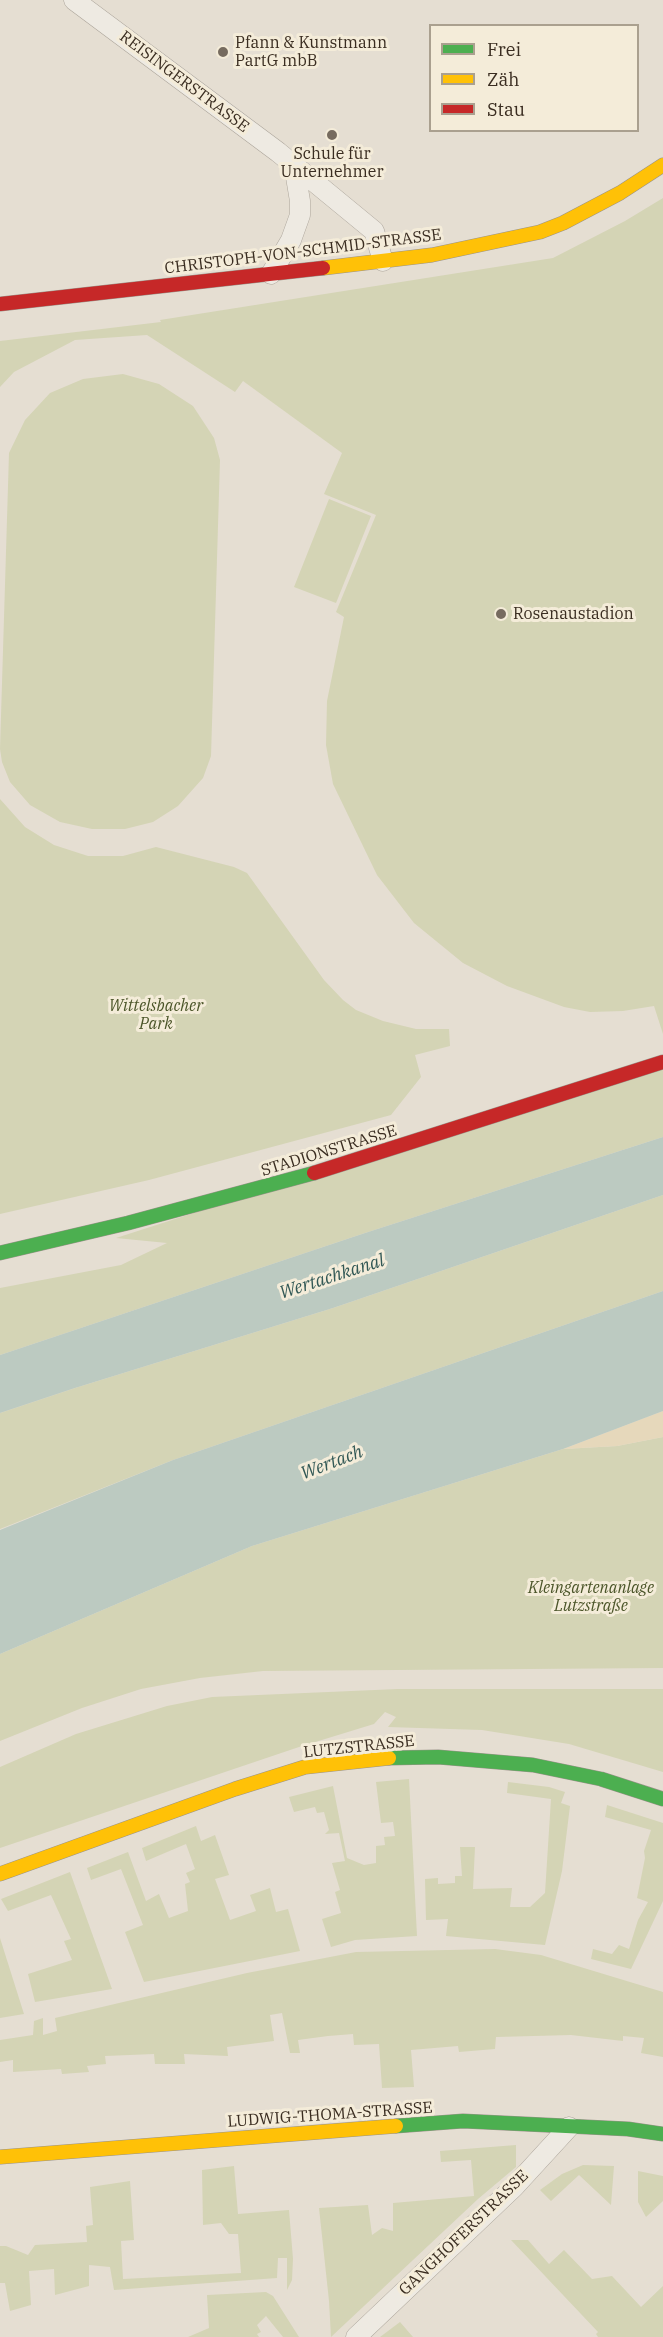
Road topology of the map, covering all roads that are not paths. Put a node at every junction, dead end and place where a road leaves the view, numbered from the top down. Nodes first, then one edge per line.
1 (74, 0) edge
2 (294, 165) junction
3 (663, 165) edge
4 (383, 261) junction
5 (271, 274) junction
6 (0, 304) edge
7 (663, 1062) edge
8 (0, 1253) edge
9 (663, 1799) edge
10 (0, 1874) edge
11 (569, 2127) junction
12 (663, 2134) edge
13 (0, 2157) edge
14 (356, 2337) edge

1 - 2 street, REISINGERSTRASSE
2 - 4 street, REISINGERSTRASSE
2 - 5 street
3 - 4 street, CHRISTOPH-VON-SCHMID-STRASSE
4 - 5 street, CHRISTOPH-VON-SCHMID-STRASSE
5 - 6 street, CHRISTOPH-VON-SCHMID-STRASSE
7 - 8 street, STADIONSTRASSE
9 - 10 street, LUTZSTRASSE
11 - 12 street, LUDWIG-THOMA-STRASSE
11 - 13 street, LUDWIG-THOMA-STRASSE
11 - 14 street, GANGHOFERSTRASSE

